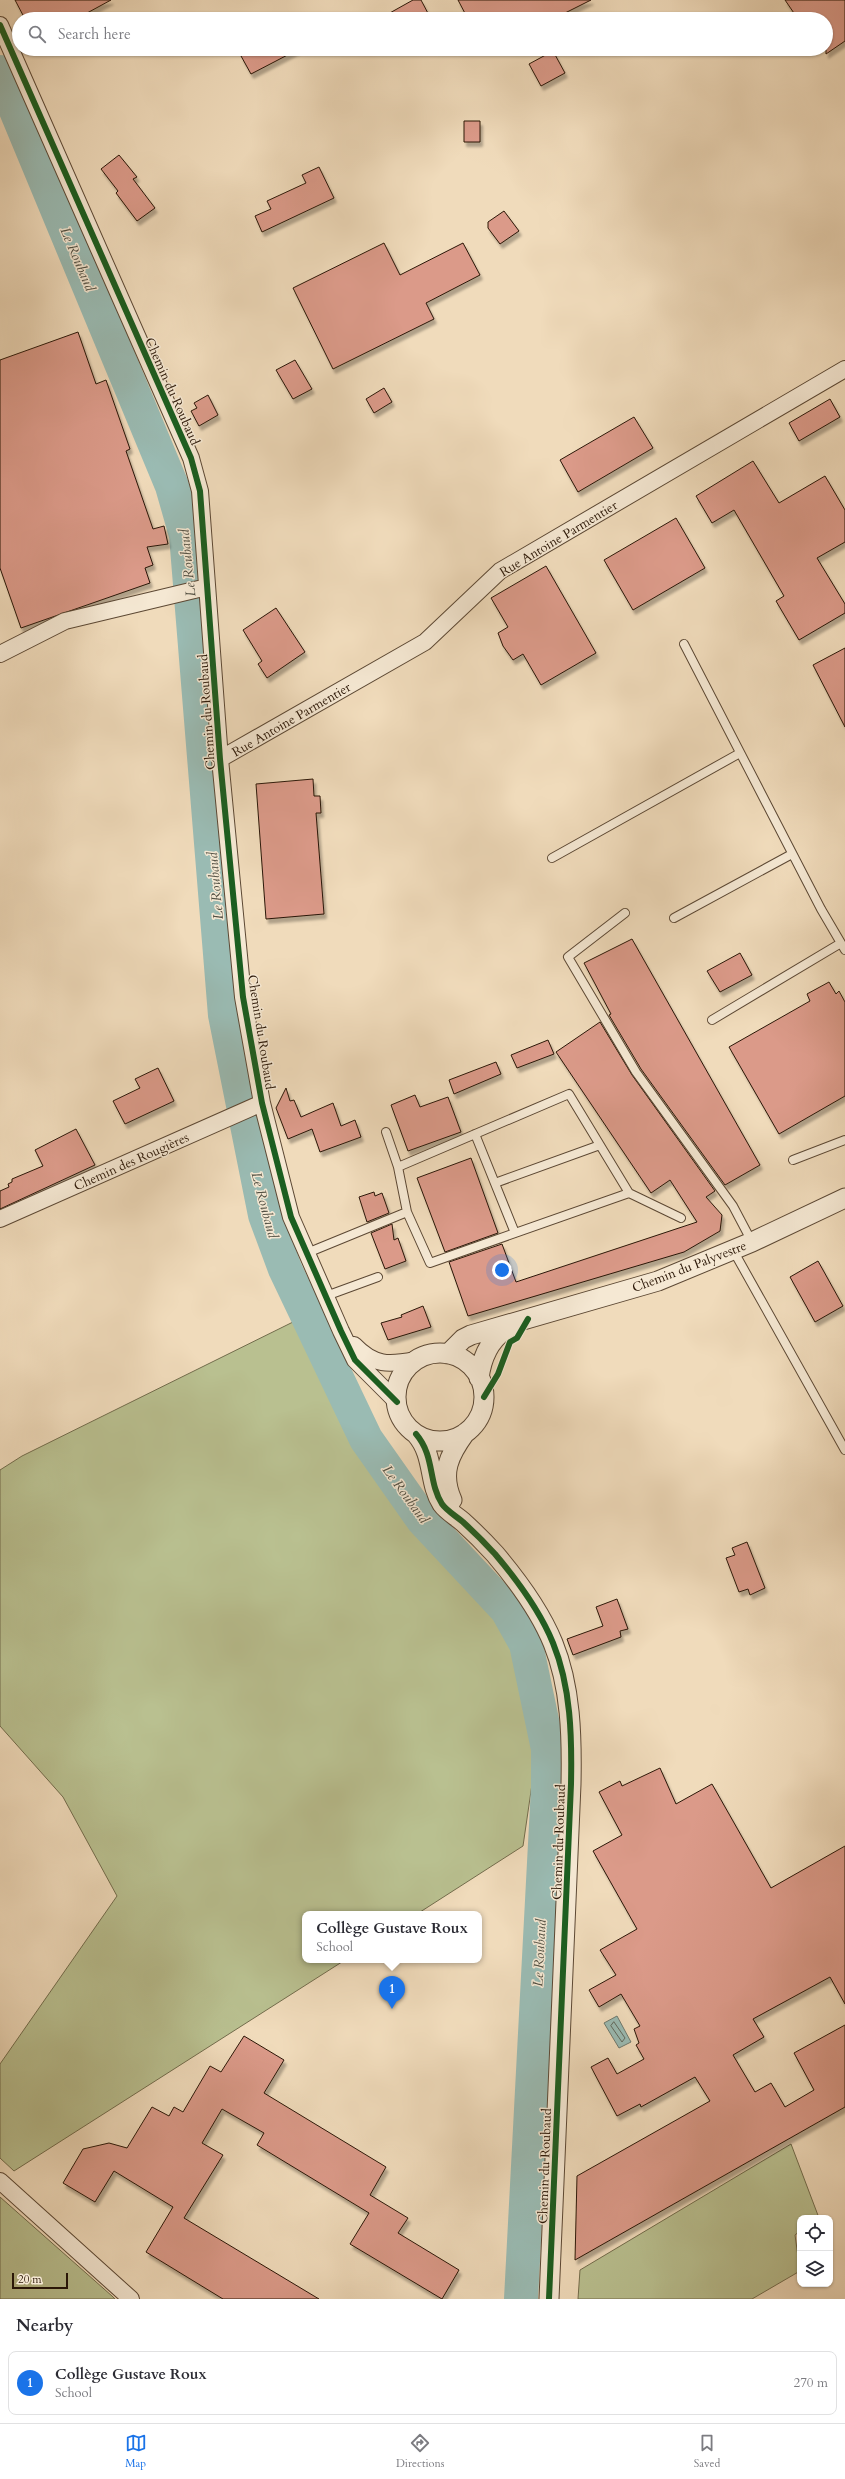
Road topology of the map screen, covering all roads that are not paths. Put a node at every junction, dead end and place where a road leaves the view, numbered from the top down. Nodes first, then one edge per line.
1 (0, 25) edge
2 (12, 52) edge
3 (14, 56) edge
4 (845, 369) edge
5 (207, 587) junction
6 (684, 644) dead end
7 (0, 654) edge
8 (740, 753) junction
9 (220, 760) junction
10 (792, 854) junction
11 (552, 858) dead end
12 (624, 913) dead end
13 (674, 918) dead end
14 (843, 946) edge
15 (712, 1020) dead end
16 (258, 1105) junction
17 (386, 1132) dead end
18 (475, 1134) junction
19 (845, 1140) edge
20 (600, 1145) junction
21 (793, 1160) dead end
22 (398, 1167) junction
23 (495, 1183) junction
24 (629, 1193) junction
25 (845, 1198) edge
26 (407, 1212) junction
27 (680, 1218) dead end
28 (0, 1219) edge
29 (515, 1233) junction
30 (752, 1242) junction
31 (733, 1250) junction
32 (307, 1253) junction
33 (378, 1277) dead end
34 (326, 1296) junction
35 (528, 1319) junction
36 (341, 1330) junction
37 (448, 1354) junction
38 (415, 1360) junction
39 (479, 1378) junction
40 (397, 1402) junction
41 (465, 1433) junction
42 (416, 1434) junction
43 (845, 1450) edge
44 (472, 1530) junction
45 (0, 2181) edge
46 (131, 2299) edge
47 (550, 2299) edge

1 - 2 street, Chemin du Roubaud
3 - 5 street, Chemin du Roubaud
4 - 9 street, Rue Antoine Parmentier
5 - 7 street
5 - 9 street, Chemin du Roubaud
6 - 8 lane
8 - 10 lane
8 - 11 lane
9 - 16 street, Chemin du Roubaud
10 - 13 lane
10 - 14 lane
12 - 30 lane
14 - 15 lane
16 - 28 street, Chemin des Rougières
16 - 32 street, Chemin du Roubaud
17 - 22 lane
18 - 20 lane
18 - 22 lane
18 - 23 lane
19 - 21 lane
20 - 23 lane
20 - 24 lane
22 - 26 lane
23 - 29 lane
24 - 27 lane
24 - 29 lane
25 - 30 street, Chemin du Palyvestre
26 - 29 lane
26 - 32 lane
30 - 31 street, Chemin du Palyvestre
31 - 35 street, Chemin du Palyvestre
31 - 43 lane
32 - 34 street, Chemin du Roubaud
33 - 34 lane
34 - 36 street, Chemin du Roubaud
35 - 37 street, Chemin du Palyvestre
35 - 39 street, Chemin du Palyvestre
36 - 38 street, Chemin du Roubaud
36 - 40 street, Chemin du Roubaud
37 - 38 street
37 - 39 street
38 - 40 street
39 - 41 street
40 - 42 street
41 - 42 street
41 - 44 street, Chemin du Roubaud
42 - 44 street, Chemin du Roubaud
44 - 47 street, Chemin du Roubaud
45 - 46 street

